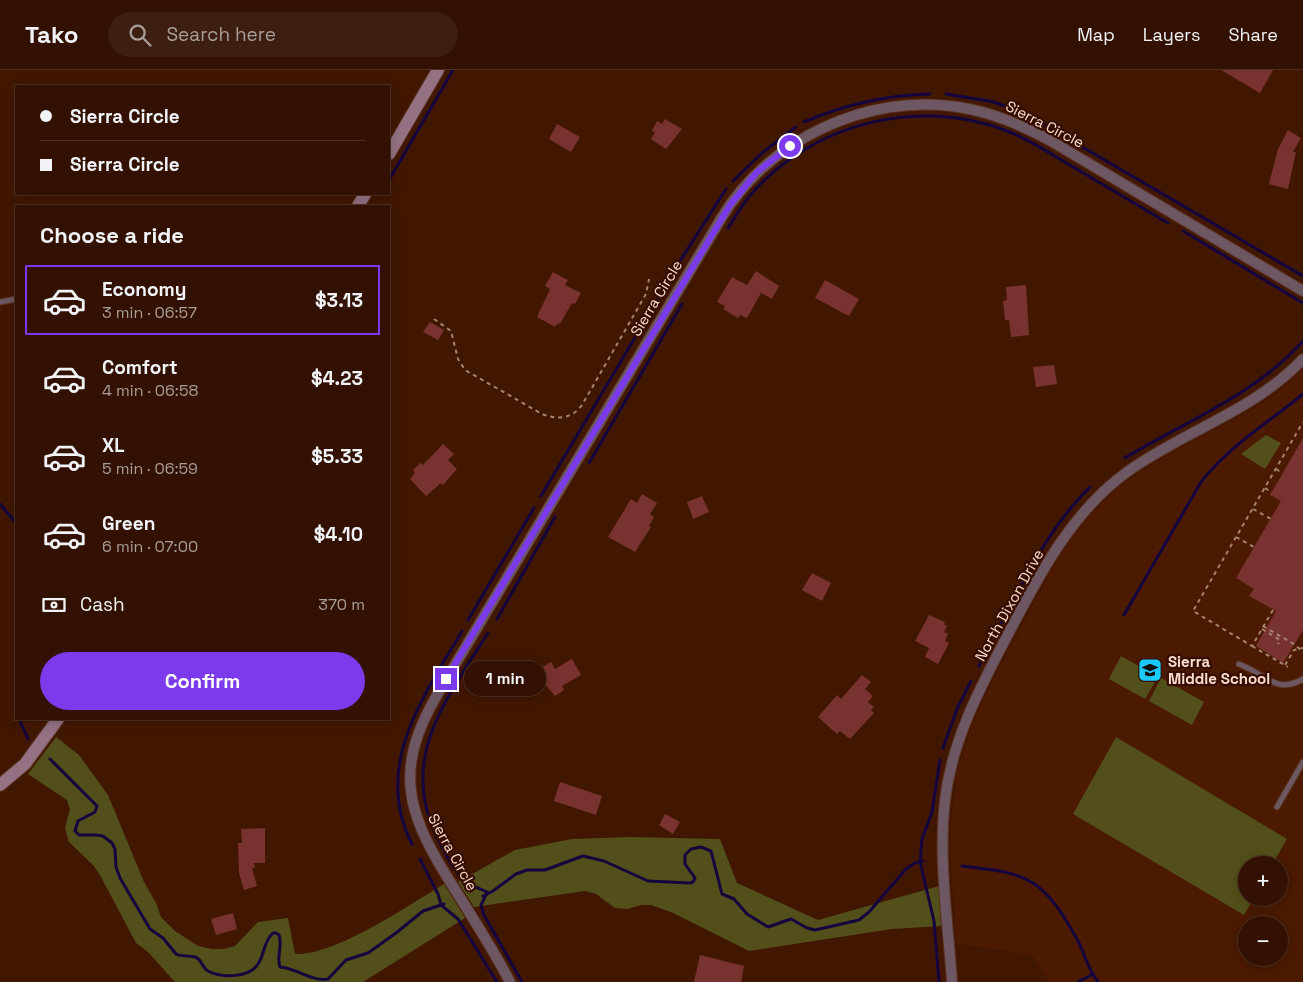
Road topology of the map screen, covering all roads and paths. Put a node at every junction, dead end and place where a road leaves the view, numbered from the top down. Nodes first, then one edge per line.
1 (438, 70) edge
2 (390, 152) edge
3 (649, 279) dead end
4 (1303, 291) edge
5 (15, 300) edge
6 (0, 302) edge
7 (434, 319) dead end
8 (1303, 359) edge
9 (1303, 422) edge
10 (1276, 469) junction
11 (1282, 473) dead end
12 (1265, 488) junction
13 (1271, 492) dead end
14 (1253, 508) junction
15 (1270, 518) dead end
16 (1236, 537) junction
17 (1254, 547) dead end
18 (1273, 610) dead end
19 (1264, 626) junction
20 (1262, 629) junction
21 (1278, 644) dead end
22 (1252, 646) junction
23 (1299, 648) junction
24 (1303, 648) edge
25 (1303, 652) edge
26 (1239, 664) dead end
27 (1285, 665) junction
28 (1288, 667) dead end
29 (1303, 679) edge
30 (57, 720) edge
31 (1303, 762) edge
32 (0, 785) edge
33 (1277, 807) dead end
34 (510, 982) edge
35 (952, 982) edge

1 - 2 main road
3 - 7 path
4 - 34 street, Sierra Circle
5 - 6 lane
8 - 35 street, North Dixon Drive
9 - 10 path
10 - 11 path
10 - 12 path
12 - 13 path
12 - 14 path
14 - 15 path
14 - 16 path
16 - 17 path
16 - 22 path
18 - 19 path
19 - 20 path
19 - 23 path
20 - 21 path
20 - 22 path
22 - 27 path
23 - 24 path
23 - 25 path
23 - 27 path
26 - 29 lane
27 - 28 path
30 - 32 main road
31 - 33 lane

